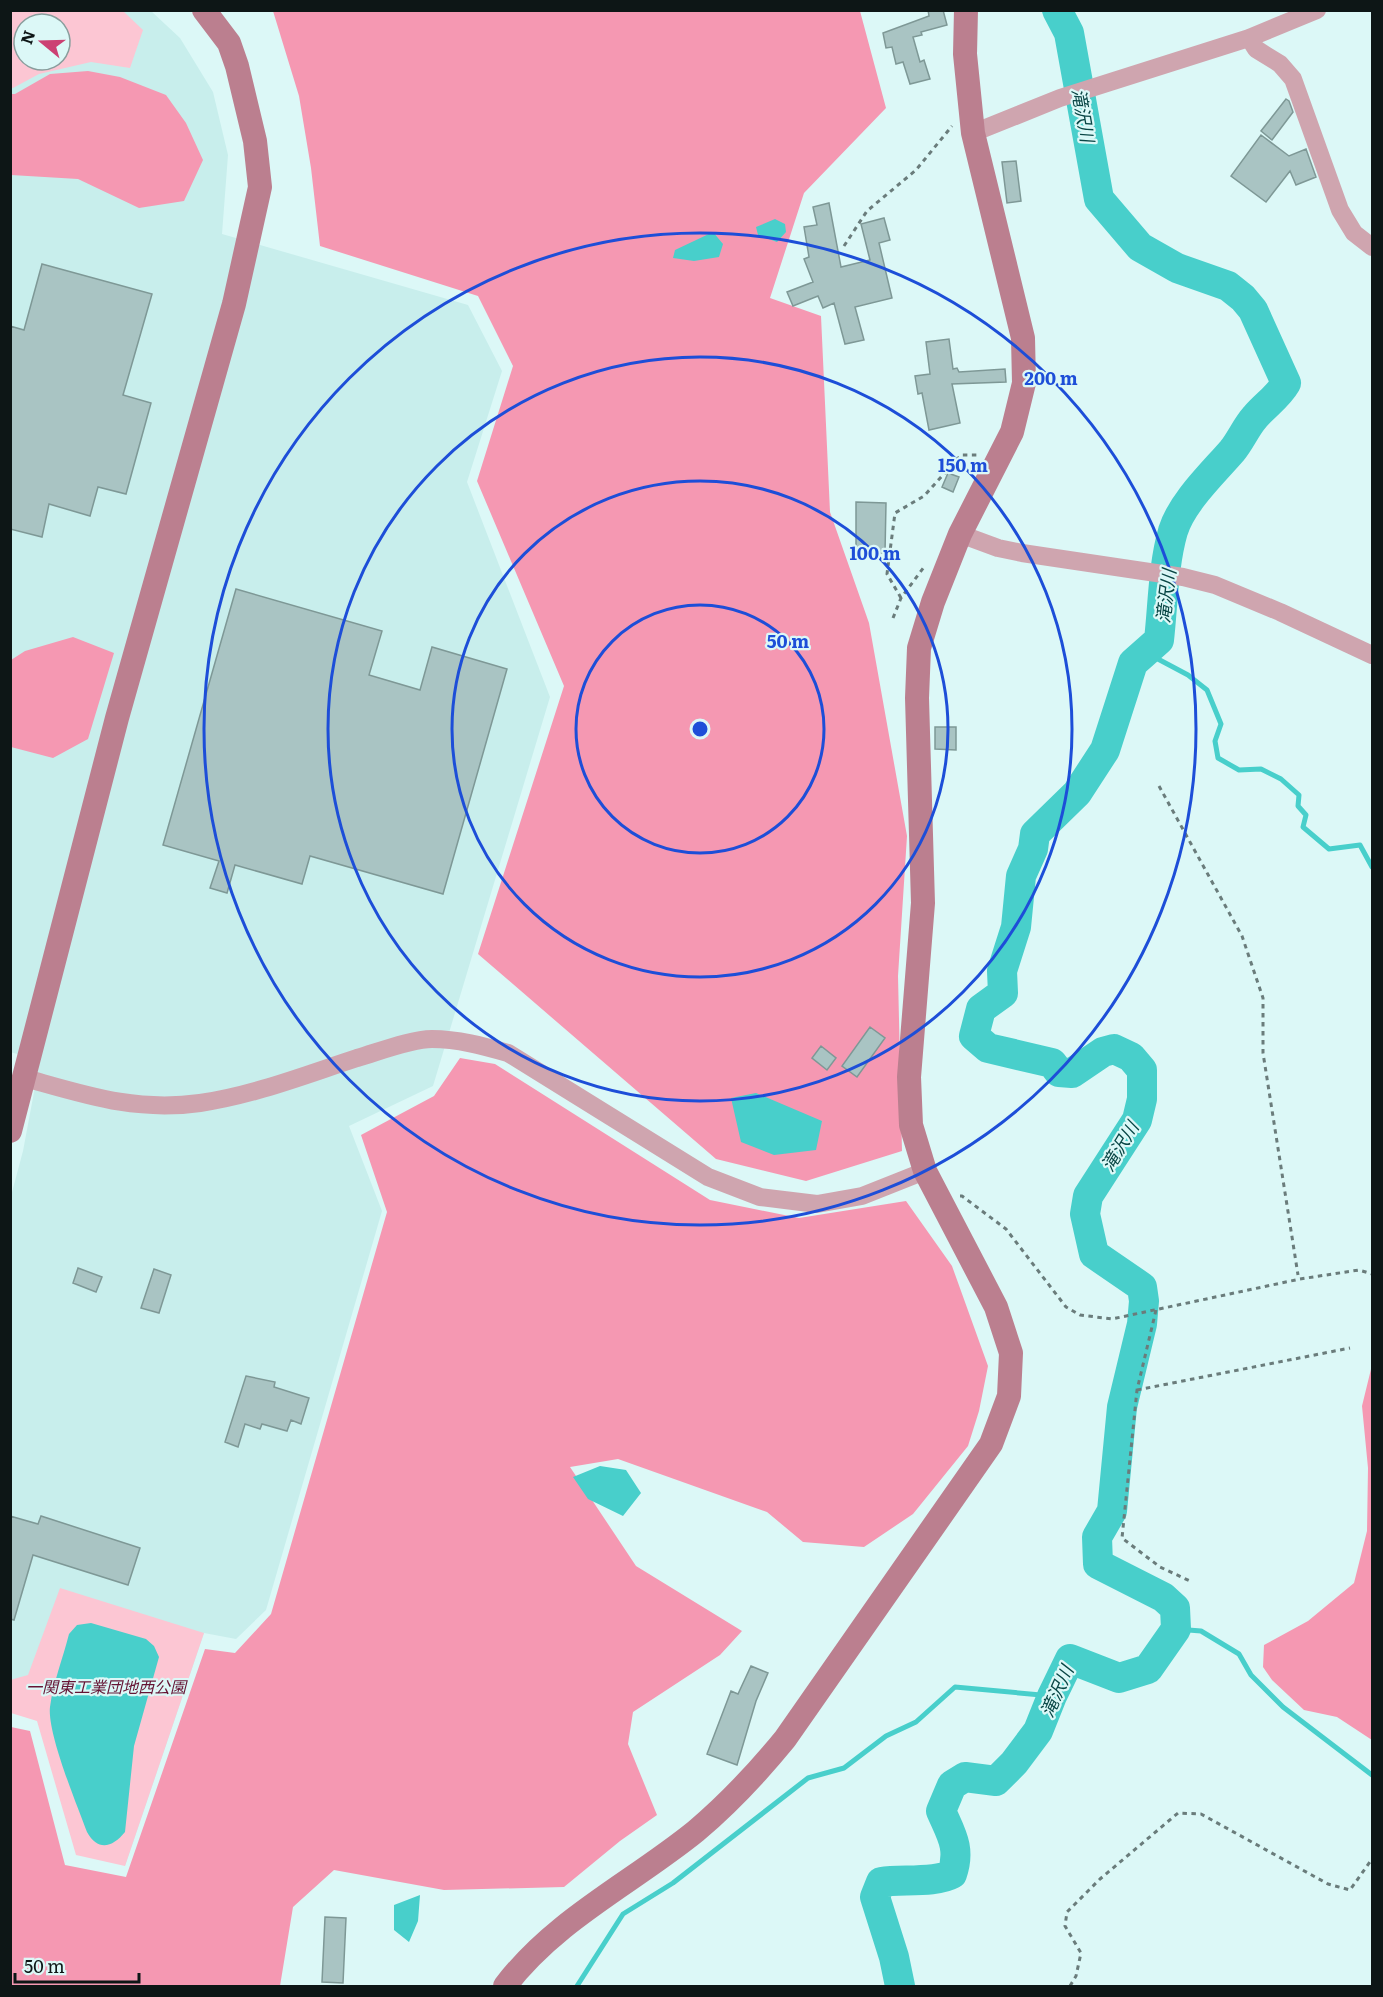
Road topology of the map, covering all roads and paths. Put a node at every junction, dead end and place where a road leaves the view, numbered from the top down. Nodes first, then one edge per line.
1 (204, 10) edge
2 (966, 10) edge
3 (1317, 10) edge
4 (1249, 38) junction
5 (968, 102) junction
6 (973, 133) junction
7 (844, 246) dead end
8 (1372, 247) edge
9 (1000, 456) junction
10 (960, 534) junction
11 (901, 598) dead end
12 (1372, 655) edge
13 (1159, 786) dead end
14 (25, 1078) junction
15 (10, 1131) edge
16 (925, 1171) junction
17 (940, 1200) junction
18 (1372, 1274) edge
19 (1298, 1275) dead end
20 (1156, 1310) junction
21 (1350, 1348) dead end
22 (1137, 1390) junction
23 (1192, 1582) dead end
24 (1372, 1859) edge
25 (505, 1986) edge
26 (1070, 1986) edge

1 - 14 street
2 - 5 street
3 - 4 street
4 - 6 street
4 - 8 street
5 - 6 street
5 - 7 path
6 - 9 street
9 - 10 street
9 - 11 path
10 - 12 street
10 - 16 street
13 - 19 path
14 - 15 street
14 - 16 street
16 - 17 street
17 - 20 path
17 - 25 street
18 - 20 path
20 - 22 path
21 - 22 path
22 - 23 path
24 - 26 path

